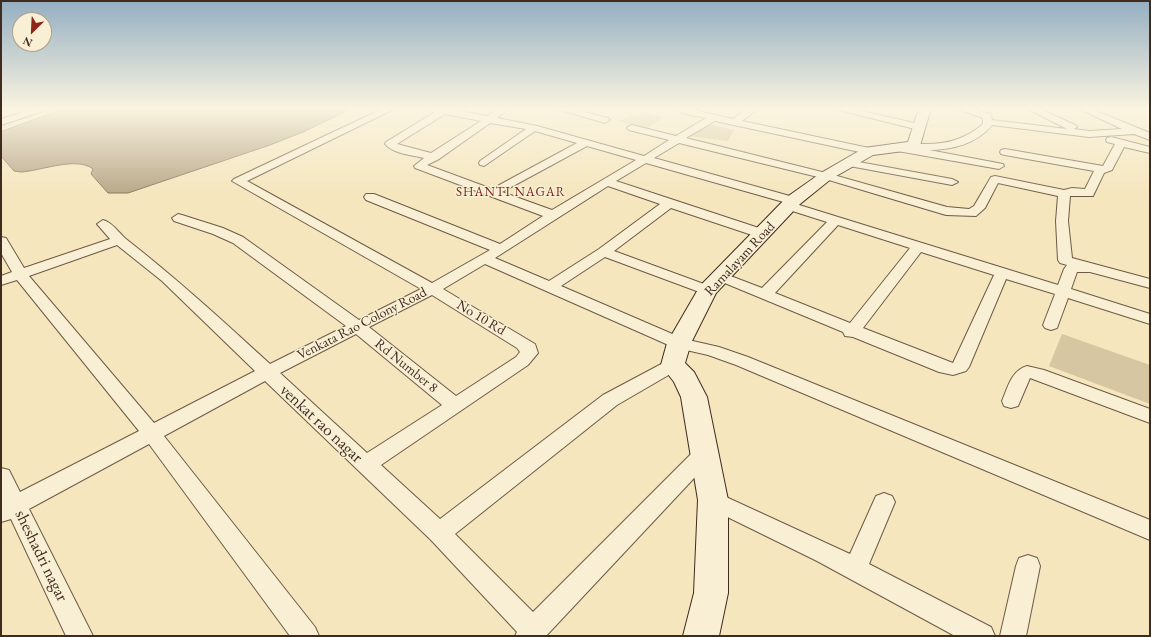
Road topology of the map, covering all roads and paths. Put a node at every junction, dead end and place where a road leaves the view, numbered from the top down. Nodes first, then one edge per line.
1 (329, 138) edge
2 (401, 138) edge
3 (463, 138) edge
4 (520, 138) edge
5 (567, 138) edge
6 (673, 138) edge
7 (819, 138) edge
8 (916, 138) edge
9 (972, 138) edge
10 (1008, 138) edge
11 (1102, 138) edge
12 (678, 139) junction
13 (585, 143) junction
14 (1121, 143) junction
15 (914, 146) junction
16 (880, 149) junction
17 (1150, 150) edge
18 (1005, 152) junction
19 (435, 157) junction
20 (644, 160) junction
21 (484, 163) dead end
22 (848, 163) junction
23 (999, 166) junction
24 (1100, 170) junction
25 (826, 176) junction
26 (995, 179) junction
27 (607, 182) junction
28 (952, 182) dead end
29 (492, 193) junction
30 (1064, 194) junction
31 (370, 197) dead end
32 (669, 203) junction
33 (792, 204) junction
34 (553, 215) junction
35 (178, 218) dead end
36 (836, 220) junction
37 (103, 224) dead end
38 (763, 234) junction
39 (119, 240) junction
40 (1, 241) edge
41 (918, 247) junction
42 (501, 249) junction
43 (604, 252) junction
44 (483, 258) junction
45 (1002, 272) junction
46 (20, 274) junction
47 (1, 281) edge
48 (714, 283) junction
49 (1150, 285) edge
50 (551, 286) junction
51 (432, 289) junction
52 (1063, 292) junction
53 (764, 295) junction
54 (1150, 319) edge
55 (1051, 325) dead end
56 (358, 327) junction
57 (852, 332) junction
58 (676, 354) junction
59 (266, 373) junction
60 (1011, 401) dead end
61 (455, 405) junction
62 (1150, 416) edge
63 (152, 434) junction
64 (705, 453) junction
65 (365, 465) junction
66 (1, 476) edge
67 (713, 500) junction
68 (884, 502) dead end
69 (8, 509) edge
70 (1150, 530) edge
71 (439, 533) junction
72 (1028, 566) dead end
73 (856, 569) junction
74 (530, 633) edge
75 (80, 636) edge
76 (306, 636) edge
77 (701, 636) edge
78 (982, 636) edge
79 (1013, 636) edge

1 - 51 street, No 10 Rd
2 - 19 street
3 - 19 street
4 - 21 street
5 - 13 street
6 - 12 street
7 - 16 street
8 - 15 street
9 - 15 street
10 - 18 street
11 - 14 street
12 - 20 street, Venkata Rao Colony Road
12 - 25 street
13 - 20 street
13 - 29 street
14 - 17 street
14 - 24 street
15 - 16 street, Ramalayam Road
16 - 22 street, Ramalayam Road
16 - 23 street
18 - 23 street
18 - 24 street
19 - 29 street
20 - 27 street, Venkata Rao Colony Road
20 - 33 street
22 - 25 street, Ramalayam Road
22 - 28 street
23 - 26 street
24 - 30 street
25 - 26 street
25 - 33 street, Ramalayam Road
26 - 30 street
27 - 32 street
27 - 34 street, Venkata Rao Colony Road
29 - 34 street
30 - 49 street
31 - 42 street
32 - 38 street
32 - 43 street
33 - 36 street
33 - 38 street, Ramalayam Road
34 - 42 street, Venkata Rao Colony Road
35 - 56 street, Rd Number 8
36 - 41 street
36 - 53 street
37 - 39 street, venkat rao nagar
38 - 48 street, Ramalayam Road
39 - 46 street
39 - 59 street, venkat rao nagar
40 - 46 street
41 - 45 street
41 - 57 street
42 - 44 street, Venkata Rao Colony Road
43 - 48 street
43 - 50 street
44 - 50 street
44 - 51 street, Venkata Rao Colony Road
45 - 52 street
45 - 57 street
46 - 47 street
46 - 63 street
48 - 53 street
48 - 58 street, Ramalayam Road
49 - 52 street
50 - 58 street
51 - 56 street, Venkata Rao Colony Road
51 - 61 street, No 10 Rd
52 - 54 street
52 - 55 street
53 - 57 street
56 - 59 street, Venkata Rao Colony Road
56 - 61 street, Rd Number 8
58 - 64 street
58 - 70 street
58 - 71 street
59 - 63 street, Venkata Rao Colony Road
59 - 65 street, venkat rao nagar
60 - 62 street
61 - 65 street, No 10 Rd
63 - 69 street, Venkata Rao Colony Road
63 - 76 street
64 - 67 street
64 - 74 street
65 - 71 street, venkat rao nagar
66 - 69 street, sheshadri nagar
67 - 73 street
67 - 77 street
68 - 73 street
69 - 75 street, sheshadri nagar
71 - 74 street, venkat rao nagar
72 - 79 street
73 - 78 street

